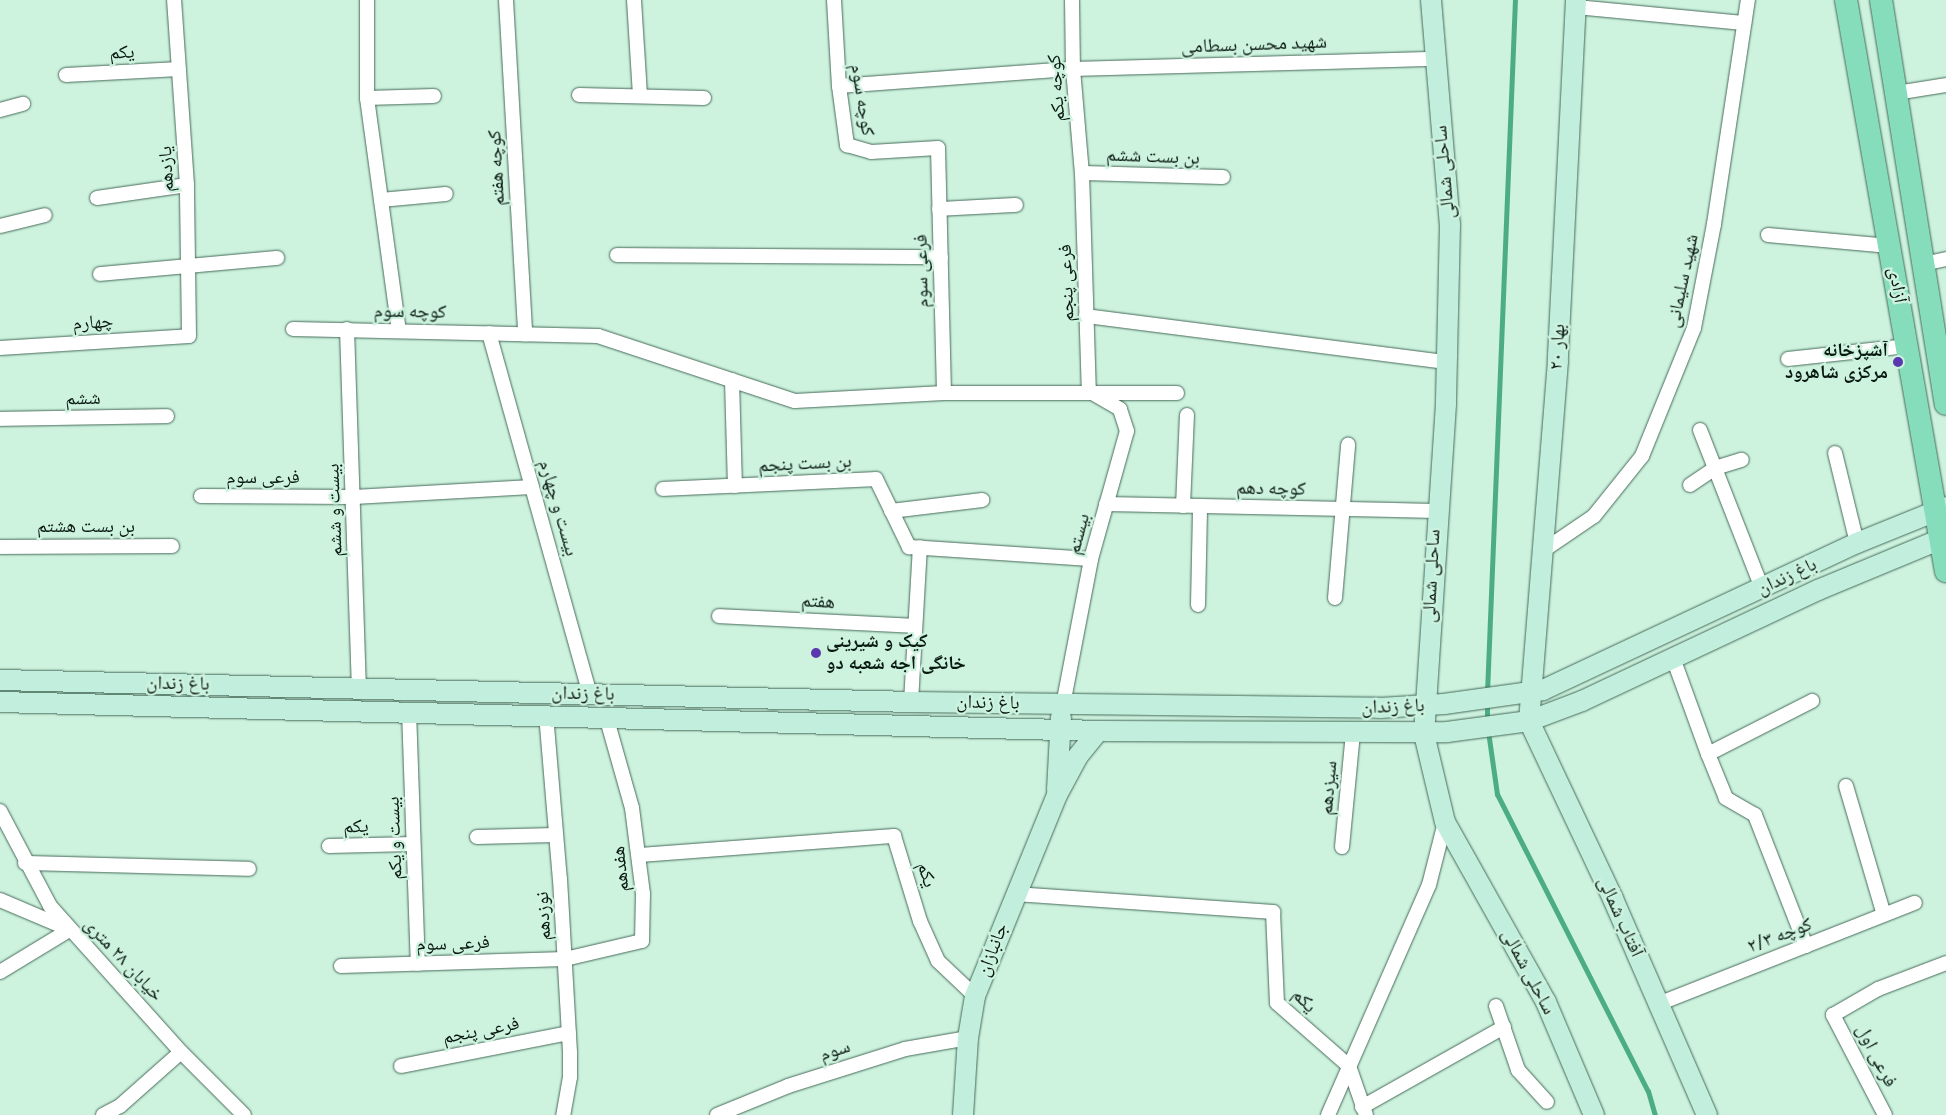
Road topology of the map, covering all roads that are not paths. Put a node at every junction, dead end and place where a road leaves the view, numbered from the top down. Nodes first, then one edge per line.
1 (174, 0) edge
2 (367, 0) edge
3 (506, 0) edge
4 (634, 0) edge
5 (834, 0) edge
6 (1072, 0) edge
7 (1431, 0) edge
8 (1748, 0) edge
9 (1846, 0) edge
10 (1881, 0) edge
11 (1576, 3) edge
12 (1744, 23) junction
13 (1436, 59) junction
14 (179, 69) junction
15 (1073, 69) junction
16 (66, 75) dead end
17 (1946, 85) edge
18 (838, 86) junction
19 (1896, 93) junction
20 (579, 95) dead end
21 (434, 96) dead end
22 (640, 96) junction
23 (367, 98) junction
24 (704, 98) dead end
25 (23, 104) dead end
26 (0, 110) edge
27 (938, 148) joint
28 (1082, 174) junction
29 (1223, 177) dead end
30 (187, 185) junction
31 (446, 194) dead end
32 (97, 198) dead end
33 (381, 200) junction
34 (1016, 205) dead end
35 (939, 209) junction
36 (44, 215) dead end
37 (0, 226) edge
38 (1768, 235) dead end
39 (1890, 246) junction
40 (617, 255) dead end
41 (940, 257) junction
42 (277, 258) dead end
43 (1946, 259) edge
44 (188, 264) junction
45 (1923, 264) junction
46 (100, 274) dead end
47 (1086, 316) junction
48 (293, 330) dead end
49 (347, 330) junction
50 (398, 330) junction
51 (489, 333) junction
52 (525, 334) junction
53 (189, 336) joint
54 (1941, 339) edge
55 (1907, 346) junction
56 (0, 348) edge
57 (1788, 359) dead end
58 (1447, 362) junction
59 (732, 380) junction
60 (1089, 392) junction
61 (1177, 393) dead end
62 (944, 394) junction
63 (1946, 404) edge
64 (1187, 415) dead end
65 (167, 416) dead end
66 (0, 419) edge
67 (1700, 430) dead end
68 (1348, 445) dead end
69 (1835, 453) dead end
70 (1742, 460) dead end
71 (1715, 468) junction
72 (1690, 485) dead end
73 (736, 486) junction
74 (532, 487) junction
75 (663, 489) dead end
76 (201, 496) dead end
77 (354, 497) junction
78 (982, 500) dead end
79 (1106, 504) junction
80 (1183, 506) junction
81 (1200, 506) junction
82 (1342, 509) junction
83 (1941, 509) edge
84 (891, 511) junction
85 (1436, 511) junction
86 (1943, 538) edge
87 (1857, 544) junction
88 (172, 546) dead end
89 (0, 547) edge
90 (920, 547) junction
91 (1544, 550) junction
92 (1091, 560) junction
93 (1946, 571) edge
94 (1762, 588) junction
95 (1335, 598) dead end
96 (1198, 605) dead end
97 (719, 616) dead end
98 (915, 626) junction
99 (1673, 658) junction
100 (0, 680) edge
101 (359, 688) junction
102 (590, 694) junction
103 (1520, 695) junction
104 (1812, 701) dead end
105 (0, 702) edge
106 (911, 702) junction
107 (1063, 705) junction
108 (1434, 705) junction
109 (409, 711) junction
110 (546, 714) junction
111 (606, 716) junction
112 (1521, 723) junction
113 (1060, 729) junction
114 (1098, 731) junction
115 (1353, 732) junction
116 (1424, 734) junction
117 (1708, 754) junction
118 (1846, 786) dead end
119 (1057, 795) junction
120 (0, 812) edge
121 (1446, 822) junction
122 (555, 835) junction
123 (477, 837) dead end
124 (414, 844) junction
125 (329, 846) dead end
126 (1342, 847) dead end
127 (640, 855) junction
128 (25, 863) junction
129 (249, 869) dead end
130 (1015, 894) junction
131 (0, 900) edge
132 (1915, 903) dead end
133 (1884, 915) junction
134 (69, 930) junction
135 (1806, 946) junction
136 (565, 959) junction
137 (1946, 963) edge
138 (418, 964) junction
139 (342, 966) dead end
140 (0, 972) edge
141 (976, 996) junction
142 (1658, 1004) junction
143 (1496, 1006) dead end
144 (1504, 1027) junction
145 (569, 1033) junction
146 (968, 1038) junction
147 (181, 1052) junction
148 (401, 1066) dead end
149 (1349, 1066) junction
150 (1546, 1102) dead end
151 (122, 1110) edge
152 (1364, 1111) edge
153 (103, 1115) edge
154 (244, 1115) edge
155 (563, 1115) edge
156 (717, 1115) edge
157 (963, 1115) edge
158 (1328, 1115) edge
159 (1594, 1115) edge
160 (1707, 1115) edge
161 (1884, 1115) edge

1 - 14 street, یازدهم
2 - 23 street
3 - 52 street, کوچه هفتم
4 - 22 street
5 - 18 street, کوچه سوم
6 - 15 street, کوچه یکم
7 - 13 main road, ساحلی شمالی
8 - 12 street, شهید سلیمانی
9 - 39 main road, آزادی
10 - 19 main road, آزادی
11 - 12 street
11 - 91 main road, بهار ۲۰
12 - 91 street, شهید سلیمانی
13 - 15 street, شهید محسن بسطامی
13 - 58 main road, ساحلی شمالی
14 - 16 street, یکم
14 - 30 street, یازدهم
15 - 18 street, شهید محسن بسطامی
15 - 28 street, کوچه یکم
17 - 19 street
18 - 27 street, کوچه سوم
19 - 45 main road, آزادی
20 - 22 street
21 - 23 street
22 - 24 street
23 - 33 street
25 - 26 street
27 - 35 street, فرعی سوم
28 - 29 street, بن بست ششم
28 - 47 street, فرعی پنجم
30 - 32 street
30 - 44 street, یازدهم
31 - 33 street
33 - 50 street
34 - 35 street
35 - 41 street, فرعی سوم
36 - 37 street
38 - 39 street
39 - 55 main road, آزادی
40 - 41 street
41 - 62 street, فرعی سوم
42 - 44 street
43 - 45 street
44 - 46 street
44 - 53 street, یازدهم
45 - 54 main road, آزادی
47 - 58 street
47 - 60 street, فرعی پنجم
48 - 49 street, کوچه سوم
49 - 50 street, کوچه سوم
49 - 77 street, بیست و ششم
50 - 51 street, کوچه سوم
51 - 52 street, کوچه سوم
51 - 74 street, بیست و چهارم
52 - 59 street, کوچه سوم
53 - 56 street, چهارم
54 - 63 main road, آزادی
55 - 57 street
55 - 83 main road, آزادی
58 - 85 main road, ساحلی شمالی
59 - 62 street, کوچه سوم
59 - 73 street
60 - 61 street, کوچه سوم
60 - 62 street, کوچه سوم
60 - 79 street, بیستم
64 - 80 street
65 - 66 street, ششم
67 - 71 street
68 - 82 street
69 - 87 street
70 - 71 street
71 - 72 street
71 - 94 street
73 - 75 street, بن بست پنجم
73 - 84 street, بن بست پنجم
74 - 77 street, فرعی سوم
74 - 102 street, بیست و چهارم
76 - 77 street, فرعی سوم
77 - 101 street, بیست و ششم
78 - 84 street
79 - 80 street, کوچه دهم
79 - 92 street, بیستم
80 - 81 street, کوچه دهم
81 - 82 street, کوچه دهم
81 - 96 street
82 - 85 street, کوچه دهم
82 - 95 street
83 - 86 main road, آزادی
83 - 87 main road, باغ زندان
84 - 90 street
85 - 108 main road, ساحلی شمالی
86 - 93 main road, آزادی
86 - 99 main road, باغ زندان
87 - 94 main road, باغ زندان
88 - 89 street, بن بست هشتم
90 - 92 street
90 - 98 street
91 - 103 main road, بهار ۲۰
92 - 107 street, بیستم
94 - 103 main road, باغ زندان
97 - 98 street, هفتم
98 - 106 street
99 - 112 main road, باغ زندان
99 - 117 street
100 - 101 main road, باغ زندان
101 - 102 main road, باغ زندان
102 - 106 main road, باغ زندان
103 - 108 main road, باغ زندان
103 - 112 main road, بهار ۲۰
104 - 117 street
105 - 109 main road, باغ زندان
106 - 107 main road, باغ زندان
107 - 108 main road, باغ زندان
107 - 113 main road, جانبازان
108 - 116 main road, ساحلی شمالی
109 - 110 main road, باغ زندان
109 - 124 street, بیست و یکم
110 - 111 main road, باغ زندان
110 - 122 street, نوزدهم
111 - 113 main road, باغ زندان
111 - 127 street, هفدهم
112 - 116 main road, باغ زندان
112 - 142 main road, آفتاب شمالی
113 - 114 main road, باغ زندان
113 - 119 main road, جانبازان
114 - 115 main road, باغ زندان
114 - 119 main road, جانبازان
115 - 116 main road, باغ زندان
115 - 126 street, سیزدهم
116 - 121 main road, ساحلی شمالی
117 - 135 street
118 - 133 street
119 - 130 main road, جانبازان
120 - 128 street, خیابان ۲۸ متری
121 - 149 street
121 - 159 main road, ساحلی شمالی
122 - 123 street
122 - 136 street, نوزدهم
124 - 125 street, یکم
124 - 138 street, بیست و یکم
127 - 136 street, هفدهم
127 - 141 street, یکم
128 - 129 street
128 - 134 street, خیابان ۲۸ متری
130 - 141 main road, جانبازان
130 - 149 street, یکم
131 - 134 street
132 - 133 street, کوچه ۲/۳
133 - 135 street, کوچه ۲/۳
134 - 140 street
134 - 147 street, خیابان ۲۸ متری
135 - 142 street, کوچه ۲/۳
136 - 138 street, فرعی سوم
136 - 145 street, نوزدهم
137 - 161 street, فرعی اول
138 - 139 street, فرعی سوم
141 - 146 main road, جانبازان
142 - 160 main road, آفتاب شمالی
143 - 144 street
144 - 150 street
144 - 152 street
145 - 148 street, فرعی پنجم
145 - 155 street, نوزدهم
146 - 156 street, سوم
146 - 157 main road, جانبازان
147 - 151 street
147 - 154 street, خیابان ۲۸ متری
149 - 152 street
149 - 158 street
151 - 153 street

